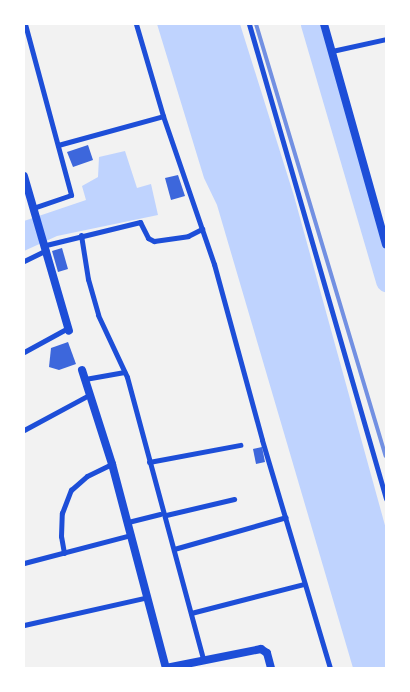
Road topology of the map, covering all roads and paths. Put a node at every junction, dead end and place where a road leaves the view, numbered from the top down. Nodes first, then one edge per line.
1 (24, 24) edge
2 (136, 24) edge
3 (248, 24) edge
4 (324, 24) edge
5 (386, 39) edge
6 (332, 51) junction
7 (163, 116) junction
8 (58, 145) junction
9 (24, 176) edge
10 (27, 200) edge
11 (35, 210) junction
12 (202, 229) junction
13 (81, 235) junction
14 (386, 244) edge
15 (46, 246) junction
16 (24, 261) edge
17 (69, 329) joint
18 (24, 352) edge
19 (82, 370) dead end
20 (124, 372) junction
21 (84, 379) junction
22 (89, 395) junction
23 (24, 430) edge
24 (240, 445) dead end
25 (149, 462) junction
26 (112, 464) junction
27 (234, 499) dead end
28 (386, 499) edge
29 (163, 514) junction
30 (286, 517) junction
31 (128, 522) junction
32 (131, 535) junction
33 (174, 549) junction
34 (64, 553) junction
35 (24, 562) edge
36 (304, 584) junction
37 (148, 597) junction
38 (191, 613) junction
39 (24, 625) edge
40 (203, 659) junction
41 (165, 668) edge
42 (271, 668) edge
43 (330, 668) edge

1 - 8 street
2 - 7 street
3 - 28 street
4 - 6 street
5 - 6 street
6 - 14 street
7 - 8 street
7 - 12 street
8 - 11 street
9 - 10 street
10 - 11 street
11 - 15 street
12 - 13 street
12 - 30 street
13 - 15 street
13 - 20 street
15 - 16 street
15 - 17 street
17 - 18 street
19 - 21 street
20 - 21 street
20 - 25 street
21 - 22 street
22 - 23 street
22 - 26 street
24 - 25 street
25 - 29 street
26 - 31 street
26 - 34 street
27 - 29 street
29 - 31 street
29 - 33 street
30 - 33 street
30 - 36 street
31 - 32 street
32 - 34 street
32 - 37 street
33 - 38 street
34 - 35 street
36 - 38 street
36 - 43 street
37 - 39 street
37 - 41 street
38 - 40 street
40 - 41 street
40 - 42 street

